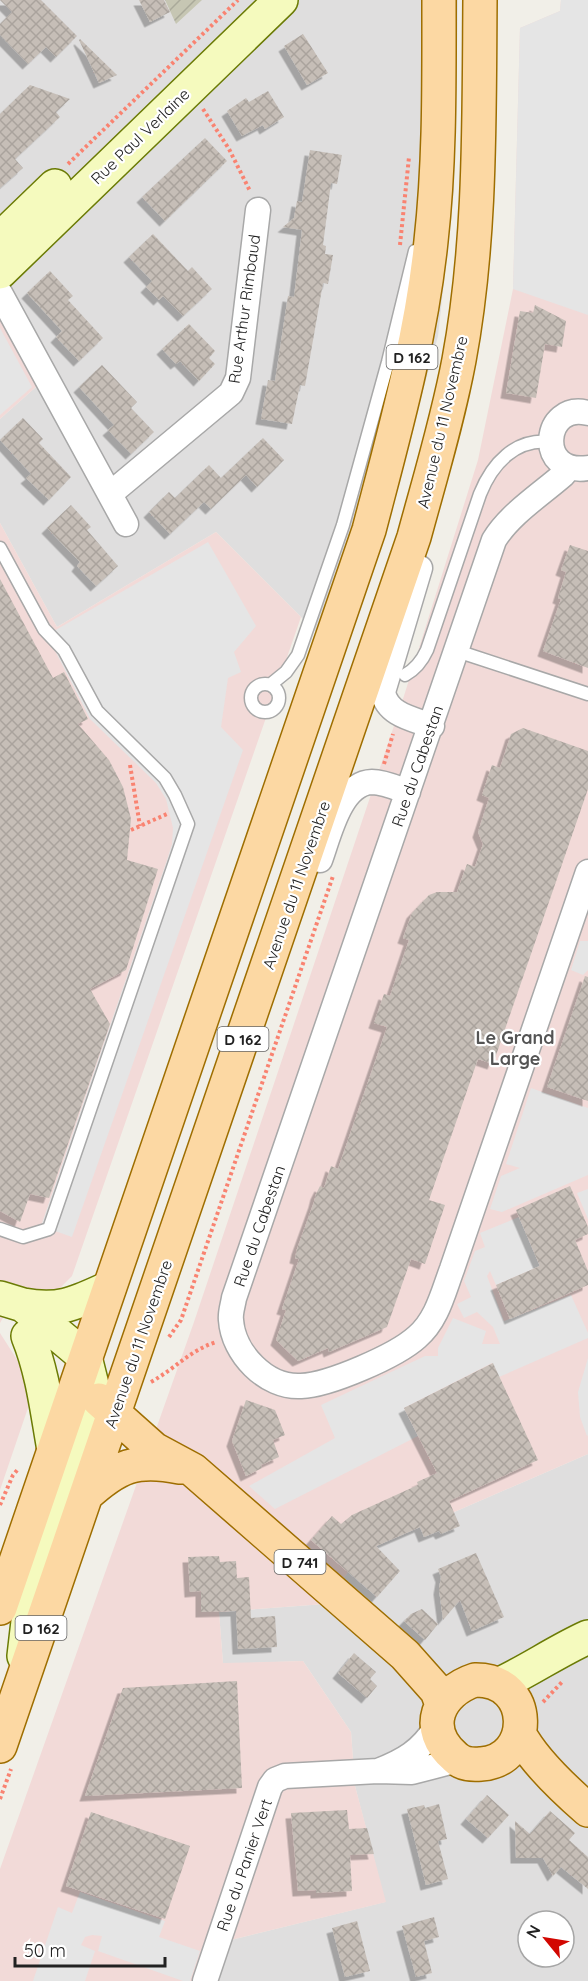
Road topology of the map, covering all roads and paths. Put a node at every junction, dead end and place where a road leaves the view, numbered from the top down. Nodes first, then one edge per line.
1 (238, 0) edge
2 (249, 0) edge
3 (280, 0) edge
4 (439, 0) edge
5 (480, 0) edge
6 (189, 88) junction
7 (436, 162) junction
8 (64, 168) dead end
9 (258, 210) joint
10 (0, 239) edge
11 (0, 272) edge
12 (0, 293) edge
13 (587, 410) edge
14 (445, 423) junction
15 (551, 442) junction
16 (579, 468) edge
17 (110, 494) junction
18 (126, 524) dead end
19 (0, 548) edge
20 (457, 651) junction
21 (405, 675) dead end
22 (270, 685) junction
23 (588, 694) edge
24 (432, 726) junction
25 (138, 750) junction
26 (408, 792) junction
27 (181, 808) junction
28 (140, 826) junction
29 (131, 830) dead end
30 (587, 879) edge
31 (267, 970) junction
32 (190, 1052) junction
33 (2, 1234) edge
34 (109, 1288) junction
35 (13, 1310) edge
36 (234, 1336) junction
37 (106, 1385) junction
38 (54, 1450) junction
39 (193, 1470) junction
40 (86, 1495) junction
41 (2, 1602) edge
42 (581, 1640) edge
43 (405, 1655) junction
44 (564, 1680) dead end
45 (484, 1683) junction
46 (20, 1688) junction
47 (439, 1716) junction
48 (526, 1718) junction
49 (0, 1746) edge
50 (458, 1760) junction
51 (499, 1760) junction
52 (378, 1771) junction
53 (576, 1800) edge
54 (205, 1981) edge

1 - 8 path
2 - 10 street, Rue Paul Verlaine
3 - 6 street, Rue Paul Verlaine
4 - 7 main road, Avenue du 11 Novembre / D 162
5 - 14 main road, Avenue du 11 Novembre / D 162
6 - 9 path
6 - 11 street, Rue Paul Verlaine
7 - 22 lane
7 - 32 main road, Avenue du 11 Novembre / D 162
9 - 17 street, Rue Arthur Rimbaud
12 - 17 street
13 - 15 street
14 - 24 street
14 - 31 main road, Avenue du 11 Novembre / D 162
15 - 16 street
15 - 21 lane
16 - 20 street, Rue du Cabestan
17 - 18 street
19 - 25 lane
20 - 23 lane
20 - 24 street, Rue du Cabestan
22 - 22 lane
24 - 26 street, Rue du Cabestan
25 - 27 lane
25 - 28 path
26 - 31 street
26 - 36 street, Rue du Cabestan
27 - 28 path
27 - 33 lane
28 - 29 path
30 - 36 street, Rue du Cabestan
31 - 37 main road, Avenue du 11 Novembre / D 162
32 - 34 main road, Avenue du 11 Novembre / D 162
32 - 37 main road
34 - 35 street
34 - 37 main road, Avenue du 11 Novembre / D 162
35 - 37 street, D 741
35 - 38 street
36 - 37 path
37 - 38 main road, Avenue du 11 Novembre / D 162
37 - 39 main road, D 741
37 - 40 main road, Avenue du 11 Novembre / D 162
37 - 46 street
38 - 41 main road, Avenue du 11 Novembre / D 162
39 - 40 main road
39 - 43 main road, D 741
40 - 46 main road, Avenue du 11 Novembre / D 162
42 - 45 street
42 - 48 street
43 - 45 main road, D 741
43 - 47 main road, D 741
44 - 48 path
45 - 47 main road
45 - 48 main road
46 - 49 main road, Avenue du 11 Novembre / D 162
47 - 50 main road
47 - 52 street, Rue du Panier Vert
48 - 51 main road
48 - 53 main road
50 - 51 main road
50 - 52 street, Rue du Panier Vert
51 - 53 main road
52 - 54 street, Rue du Panier Vert

